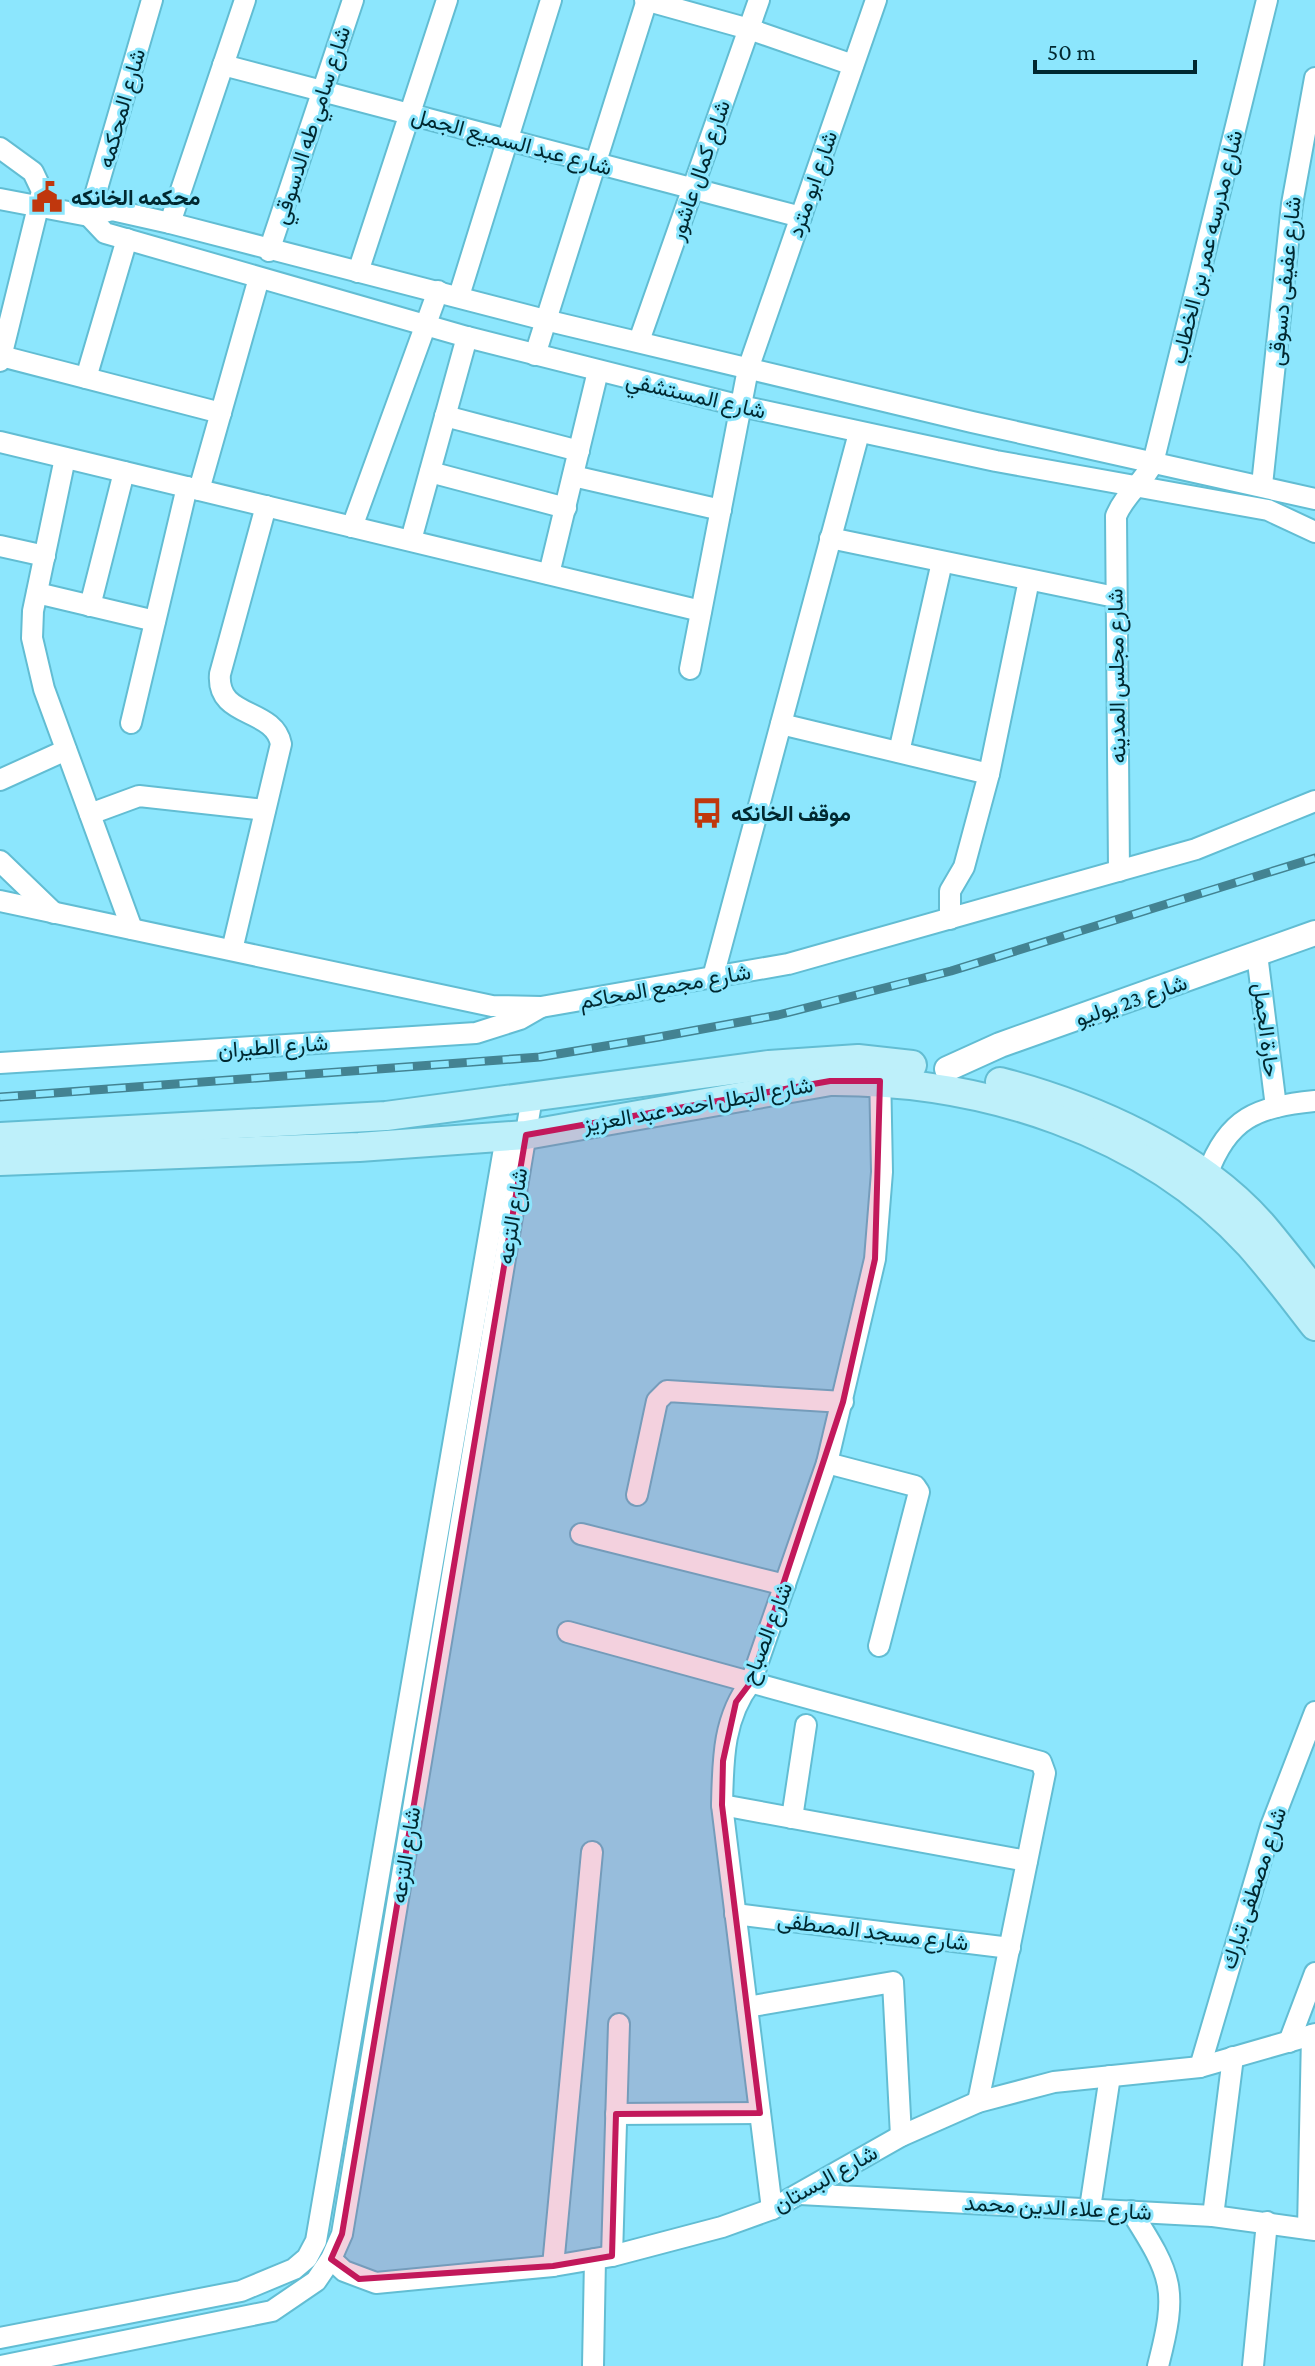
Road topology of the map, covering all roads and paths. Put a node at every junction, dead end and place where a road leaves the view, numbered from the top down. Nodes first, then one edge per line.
1 (152, 0) edge
2 (245, 0) edge
3 (353, 0) edge
4 (447, 0) edge
5 (551, 0) edge
6 (647, 0) edge
7 (759, 0) edge
8 (876, 0) edge
9 (1267, 0) edge
10 (749, 29) junction
11 (223, 65) junction
12 (853, 65) junction
13 (1315, 78) edge
14 (322, 91) junction
15 (409, 114) junction
16 (507, 139) junction
17 (0, 148) edge
18 (596, 163) junction
19 (693, 188) junction
20 (0, 199) edge
21 (38, 206) junction
22 (89, 216) junction
23 (801, 217) junction
24 (170, 223) junction
25 (127, 239) junction
26 (269, 251) junction
27 (358, 272) junction
28 (259, 278) junction
29 (438, 291) junction
30 (459, 296) junction
31 (545, 320) junction
32 (425, 326) junction
33 (467, 337) junction
34 (639, 341) junction
35 (535, 355) junction
36 (1, 358) edge
37 (748, 369) junction
38 (598, 371) junction
39 (86, 378) junction
40 (741, 406) junction
41 (221, 413) junction
42 (445, 416) junction
43 (859, 433) junction
44 (0, 442) edge
45 (579, 451) junction
46 (65, 458) junction
47 (1153, 463) junction
48 (124, 472) junction
49 (430, 472) junction
50 (573, 476) junction
51 (1262, 485) junction
52 (1134, 487) junction
53 (193, 488) junction
54 (1315, 496) edge
55 (266, 506) junction
56 (566, 508) junction
57 (721, 510) junction
58 (352, 527) junction
59 (1312, 530) edge
60 (830, 538) junction
61 (411, 540) junction
62 (0, 546) edge
63 (45, 556) junction
64 (942, 562) junction
65 (549, 574) junction
66 (1029, 580) junction
67 (37, 593) junction
68 (1115, 597) junction
69 (90, 606) junction
70 (701, 611) junction
71 (155, 621) junction
72 (690, 669) dead end
73 (131, 723) dead end
74 (781, 724) junction
75 (66, 750) junction
76 (899, 752) junction
77 (989, 774) junction
78 (0, 780) edge
79 (1315, 801) edge
80 (265, 810) junction
81 (90, 814) junction
82 (0, 861) edge
83 (1119, 871) junction
84 (0, 901) edge
85 (54, 913) junction
86 (950, 919) junction
87 (132, 929) junction
88 (1315, 933) edge
89 (232, 950) junction
90 (1257, 954) junction
91 (713, 977) junction
92 (541, 1007) junction
93 (0, 1063) edge
94 (947, 1069) junction
95 (880, 1071) junction
96 (532, 1097) junction
97 (1315, 1101) edge
98 (1276, 1107) junction
99 (516, 1136) junction
100 (0, 1137) edge
101 (0, 1161) edge
102 (1207, 1175) junction
103 (1315, 1292) edge
104 (1315, 1326) edge
105 (843, 1402) junction
106 (827, 1463) junction
107 (637, 1495) dead end
108 (581, 1534) dead end
109 (785, 1585) junction
110 (568, 1632) dead end
111 (879, 1646) dead end
112 (751, 1682) junction
113 (1315, 1712) edge
114 (806, 1725) dead end
115 (722, 1805) junction
116 (792, 1818) junction
117 (592, 1852) dead end
118 (1027, 1861) junction
119 (735, 1914) junction
120 (1010, 1948) junction
121 (1315, 1973) edge
122 (747, 2007) junction
123 (619, 2024) dead end
124 (1314, 2034) edge
125 (1289, 2042) junction
126 (1233, 2057) junction
127 (1200, 2067) junction
128 (1110, 2076) junction
129 (978, 2102) junction
130 (760, 2113) junction
131 (616, 2114) junction
132 (901, 2136) junction
133 (800, 2194) junction
134 (1090, 2208) junction
135 (772, 2209) junction
136 (1131, 2211) junction
137 (1213, 2216) junction
138 (1267, 2222) junction
139 (1311, 2229) edge
140 (603, 2257) junction
141 (331, 2259) junction
142 (553, 2266) junction
143 (0, 2338) edge
144 (1, 2366) edge
145 (593, 2366) edge
146 (1158, 2366) edge
147 (1253, 2366) edge

1 - 22 street, شارع المحكمه
2 - 11 street
3 - 14 street, شارع سامي طه الدسوقي
4 - 15 street
5 - 16 street
6 - 10 street
6 - 18 street
7 - 10 street, شارع كمال عاشور
8 - 12 street, شارع ابو مترد
9 - 47 street, شارع مدرسه عمر بن الخطاب
10 - 12 street
10 - 19 street, شارع كمال عاشور
11 - 14 street, شارع عبد السميع الجمل
11 - 24 street
12 - 23 street, شارع ابو مترد
13 - 51 street, شارع عفيفى دسوقى
14 - 15 street, شارع عبد السميع الجمل
14 - 26 street, شارع سامي طه الدسوقي
15 - 16 street, شارع عبد السميع الجمل
15 - 27 street
16 - 18 street, شارع عبد السميع الجمل
16 - 30 street
17 - 21 street
18 - 19 street, شارع عبد السميع الجمل
18 - 31 street
19 - 23 street, شارع عبد السميع الجمل
19 - 34 street, شارع كمال عاشور
20 - 21 street, شارع المستشفي
21 - 22 street, شارع المستشفي
21 - 36 street
22 - 24 street, شارع المستشفي
22 - 25 street, شارع المستشفي
23 - 37 street, شارع ابو مترد
24 - 26 street, شارع المستشفي
25 - 28 street, شارع المستشفي
25 - 39 street
26 - 27 street, شارع المستشفي
27 - 29 street, شارع المستشفي
28 - 32 street, شارع المستشفي
28 - 41 street
29 - 30 street, شارع المستشفي
29 - 32 street
30 - 31 street, شارع المستشفي
31 - 34 street, شارع المستشفي
31 - 35 street
32 - 33 street, شارع المستشفي
32 - 58 street
33 - 35 street, شارع المستشفي
33 - 42 street
34 - 37 street, شارع المستشفي
35 - 38 street, شارع المستشفي
36 - 39 street
37 - 40 street, شارع ابو مترد
37 - 47 street, شارع المستشفي
38 - 40 street, شارع المستشفي
38 - 45 street
39 - 41 street
40 - 43 street, شارع المستشفي
40 - 57 street, شارع ابو مترد
41 - 53 street
42 - 45 street
42 - 49 street
43 - 52 street, شارع المستشفي
43 - 60 street
44 - 46 street
45 - 50 street
46 - 48 street
46 - 63 street
47 - 51 street, شارع المستشفي
47 - 52 street, شارع مدرسه عمر بن الخطاب
48 - 53 street
48 - 69 street
49 - 56 street
49 - 61 street
50 - 56 street
50 - 57 street
51 - 54 street, شارع المستشفي
52 - 59 street, شارع المستشفي
52 - 68 street, شارع مجلس المدينه
53 - 55 street
53 - 71 street
54 - 59 street
55 - 58 street
55 - 80 street
56 - 65 street
57 - 70 street, شارع ابو مترد
58 - 61 street
60 - 64 street
60 - 74 street
61 - 65 street
62 - 63 street
63 - 67 street
64 - 66 street
64 - 76 street
65 - 70 street
66 - 68 street
66 - 77 street
67 - 69 street
67 - 75 street
68 - 83 street, شارع مجلس المدينه
69 - 71 street
70 - 72 street, شارع ابو مترد
71 - 73 street
74 - 76 street
74 - 91 street
75 - 78 street
75 - 81 street
76 - 77 street
77 - 86 street
79 - 83 street, شارع مجمع المحاكم
80 - 81 street
80 - 89 street
81 - 87 street
82 - 85 street
83 - 86 street, شارع مجمع المحاكم
84 - 85 street, شارع مجمع المحاكم
85 - 87 street, شارع مجمع المحاكم
86 - 91 street, شارع مجمع المحاكم
87 - 89 street, شارع مجمع المحاكم
88 - 90 street, شارع 23 يوليو
89 - 92 street, شارع مجمع المحاكم
90 - 94 street, شارع 23 يوليو
90 - 98 street, حارة الجمل
91 - 92 street, شارع مجمع المحاكم
92 - 93 street, شارع الطيران
94 - 95 main road, شارع البطل احمد عبد العزيز
94 - 102 main road, شارع البطل احمد عبد العزيز
95 - 96 main road, شارع البطل احمد عبد العزيز
95 - 99 main road, شارع البطل احمد عبد العزيز
95 - 104 main road, شارع البطل احمد عبد العزيز
95 - 105 street, شارع الصباح
96 - 99 street, شارع الترعه
96 - 100 main road, شارع البطل احمد عبد العزيز
97 - 98 street
98 - 102 street
99 - 101 main road, شارع البطل احمد عبد العزيز
99 - 141 street, شارع الترعه
99 - 143 street, شارع الترعه
102 - 103 main road, شارع البطل احمد عبد العزيز
105 - 106 street, شارع الصباح
105 - 107 street
106 - 109 street, شارع الصباح
106 - 111 street
108 - 109 street
109 - 112 street, شارع الصباح
110 - 112 street
112 - 115 street, شارع الصباح
112 - 118 street
113 - 127 street, شارع مصطفى تبارك
114 - 116 street
115 - 116 street
115 - 119 street, شارع الصباح
116 - 118 street
117 - 142 street
118 - 120 street
119 - 120 street, شارع مسجد المصطفى
119 - 122 street, شارع الصباح
120 - 129 street
121 - 125 street
122 - 130 street, شارع الصباح
122 - 132 street
123 - 131 street
124 - 125 street, شارع البستان
124 - 139 street
125 - 126 street, شارع البستان
126 - 127 street, شارع البستان
126 - 137 street
127 - 128 street, شارع البستان
128 - 129 street, شارع البستان
128 - 134 street
129 - 132 street, شارع البستان
130 - 131 street
130 - 135 street, شارع الصباح
131 - 140 street
132 - 133 street, شارع البستان
133 - 134 street, شارع علاء الدين محمد
133 - 135 street, شارع البستان
134 - 136 street, شارع علاء الدين محمد
135 - 140 street, شارع البستان
136 - 137 street, شارع علاء الدين محمد
136 - 146 street
137 - 138 street, شارع علاء الدين محمد
138 - 139 street, شارع علاء الدين محمد
138 - 147 street
140 - 142 street, شارع البستان
140 - 145 street
141 - 142 street, شارع البستان
141 - 144 street, شارع الترعه

